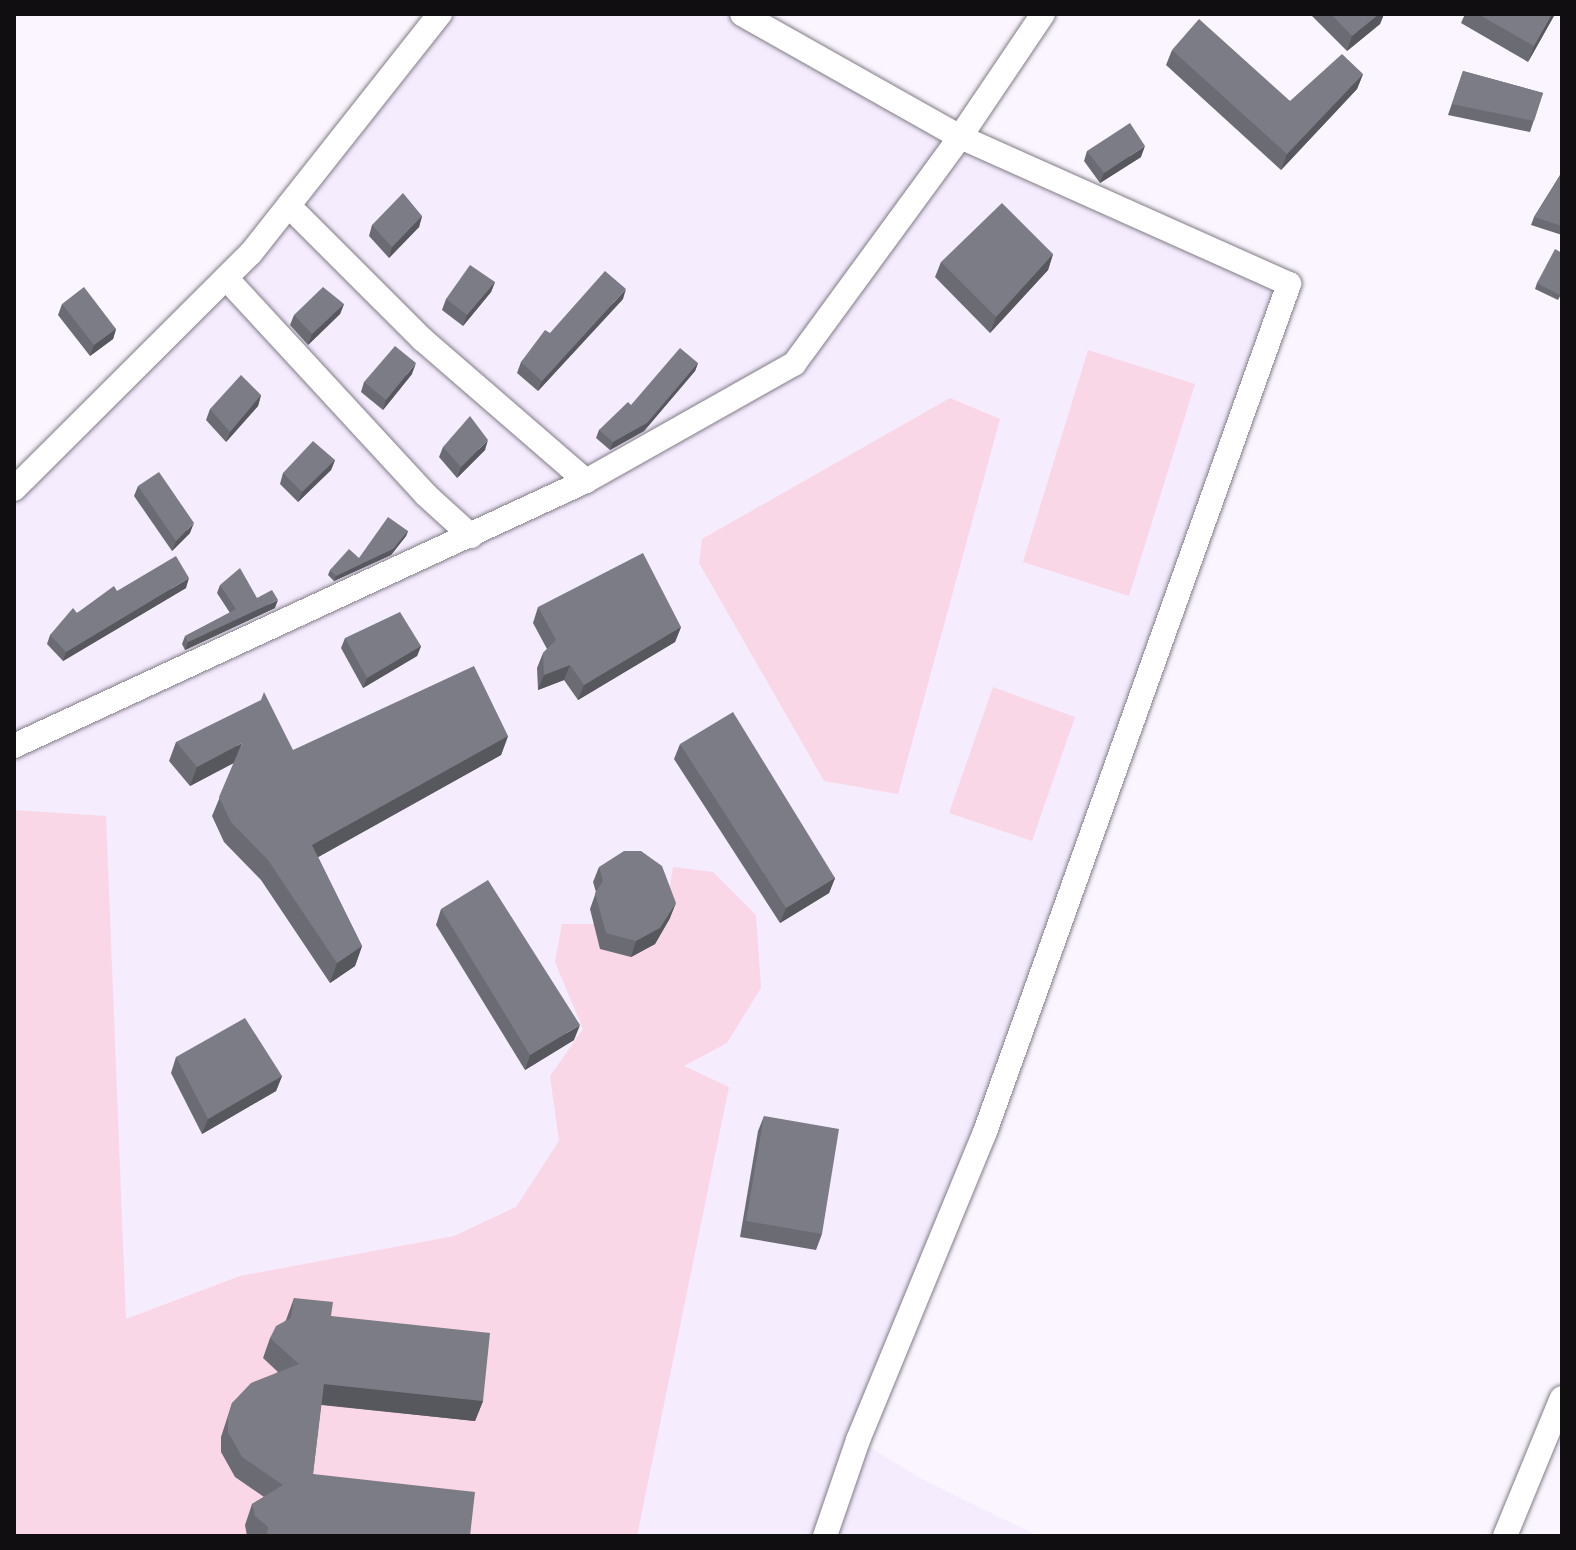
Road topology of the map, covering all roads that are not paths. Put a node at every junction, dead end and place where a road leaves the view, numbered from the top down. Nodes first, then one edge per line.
1 (440, 14) edge
2 (742, 14) edge
3 (1043, 14) edge
4 (960, 137) junction
5 (289, 206) junction
6 (226, 278) junction
7 (586, 481) junction
8 (14, 489) edge
9 (471, 536) junction
10 (14, 746) edge
11 (1562, 1398) edge
12 (825, 1536) edge
13 (1505, 1536) edge

1 - 5 street
2 - 4 street
3 - 4 street
4 - 7 street
4 - 12 street
5 - 6 street
5 - 7 street
6 - 8 street
6 - 9 street
7 - 9 street
9 - 10 street
11 - 13 street

